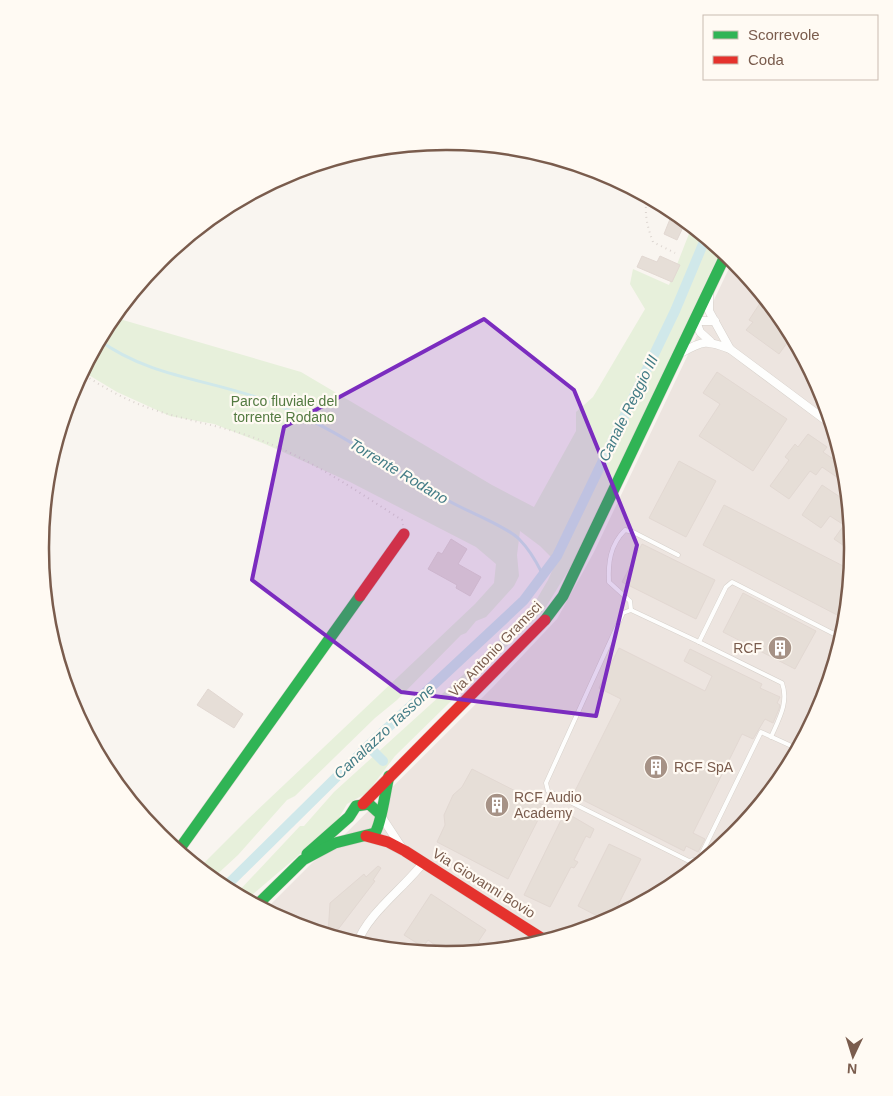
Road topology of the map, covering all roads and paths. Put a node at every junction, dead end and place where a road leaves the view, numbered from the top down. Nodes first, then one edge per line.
1 (646, 204) edge
2 (675, 253) dead end
3 (723, 262) edge
4 (709, 293) junction
5 (696, 320) junction
6 (715, 321) junction
7 (710, 341) junction
8 (730, 349) junction
9 (681, 353) junction
10 (88, 377) edge
11 (822, 418) edge
12 (404, 534) joint
13 (678, 555) dead end
14 (631, 610) junction
15 (835, 634) edge
16 (700, 642) junction
17 (771, 737) junction
18 (791, 746) edge
19 (389, 776) junction
20 (363, 804) junction
21 (380, 815) junction
22 (349, 817) junction
23 (363, 836) junction
24 (182, 845) edge
25 (405, 851) junction
26 (702, 853) edge
27 (303, 860) junction
28 (694, 860) edge
29 (423, 863) junction
30 (262, 900) edge
31 (537, 935) edge
32 (361, 936) edge

1 - 2 path
3 - 4 street, Via Antonio Gramsci
4 - 5 street, Via Antonio Gramsci
4 - 6 street
5 - 6 street
5 - 7 street
5 - 9 street, Via Antonio Gramsci
6 - 8 street
7 - 8 street
7 - 9 street
8 - 11 street
9 - 19 street, Via Antonio Gramsci
10 - 12 path
12 - 24 street
13 - 14 lane
14 - 16 lane
14 - 28 lane
15 - 16 lane
16 - 17 lane
17 - 18 lane
17 - 26 lane
19 - 20 street, Via Antonio Gramsci
19 - 21 street
20 - 21 street
20 - 22 street, Via Antonio Gramsci
21 - 23 street
21 - 25 street, Via Giovanni Bovio
22 - 23 street
22 - 27 street, Via Antonio Gramsci
23 - 25 street, Via Giovanni Bovio
23 - 27 street, Via Antonio Gramsci
25 - 29 street, Via Giovanni Bovio
27 - 30 street, Via Antonio Gramsci
29 - 31 street, Via Giovanni Bovio
29 - 32 street

